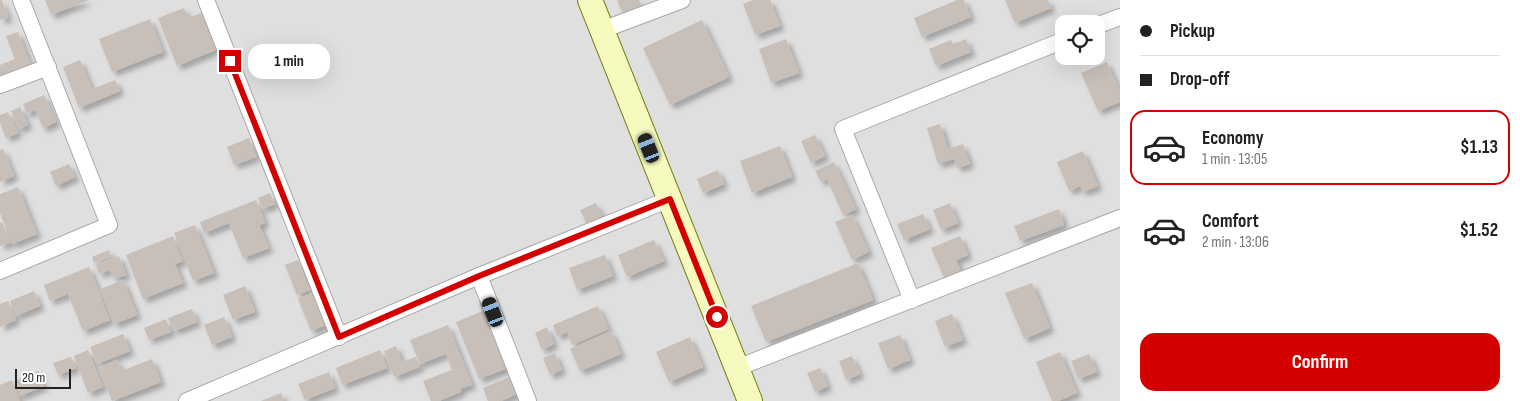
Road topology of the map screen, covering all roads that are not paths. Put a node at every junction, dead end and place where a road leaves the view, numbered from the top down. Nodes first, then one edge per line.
1 (21, 0) edge
2 (590, 0) edge
3 (682, 0) edge
4 (213, 2) edge
5 (1120, 17) edge
6 (1105, 23) edge
7 (602, 30) junction
8 (1055, 44) edge
9 (48, 67) junction
10 (0, 85) edge
11 (670, 199) junction
12 (1120, 218) edge
13 (0, 271) edge
14 (479, 276) junction
15 (912, 300) junction
16 (339, 337) junction
17 (737, 368) junction
18 (187, 401) edge
19 (528, 401) edge
20 (750, 401) edge

1 - 9 street
2 - 7 street
3 - 7 street
4 - 16 street
5 - 6 street
7 - 11 street
8 - 15 street
9 - 10 street
9 - 13 street
11 - 14 street
11 - 17 street
12 - 15 street
14 - 16 street
14 - 19 street
15 - 17 street
16 - 18 street
17 - 20 street

